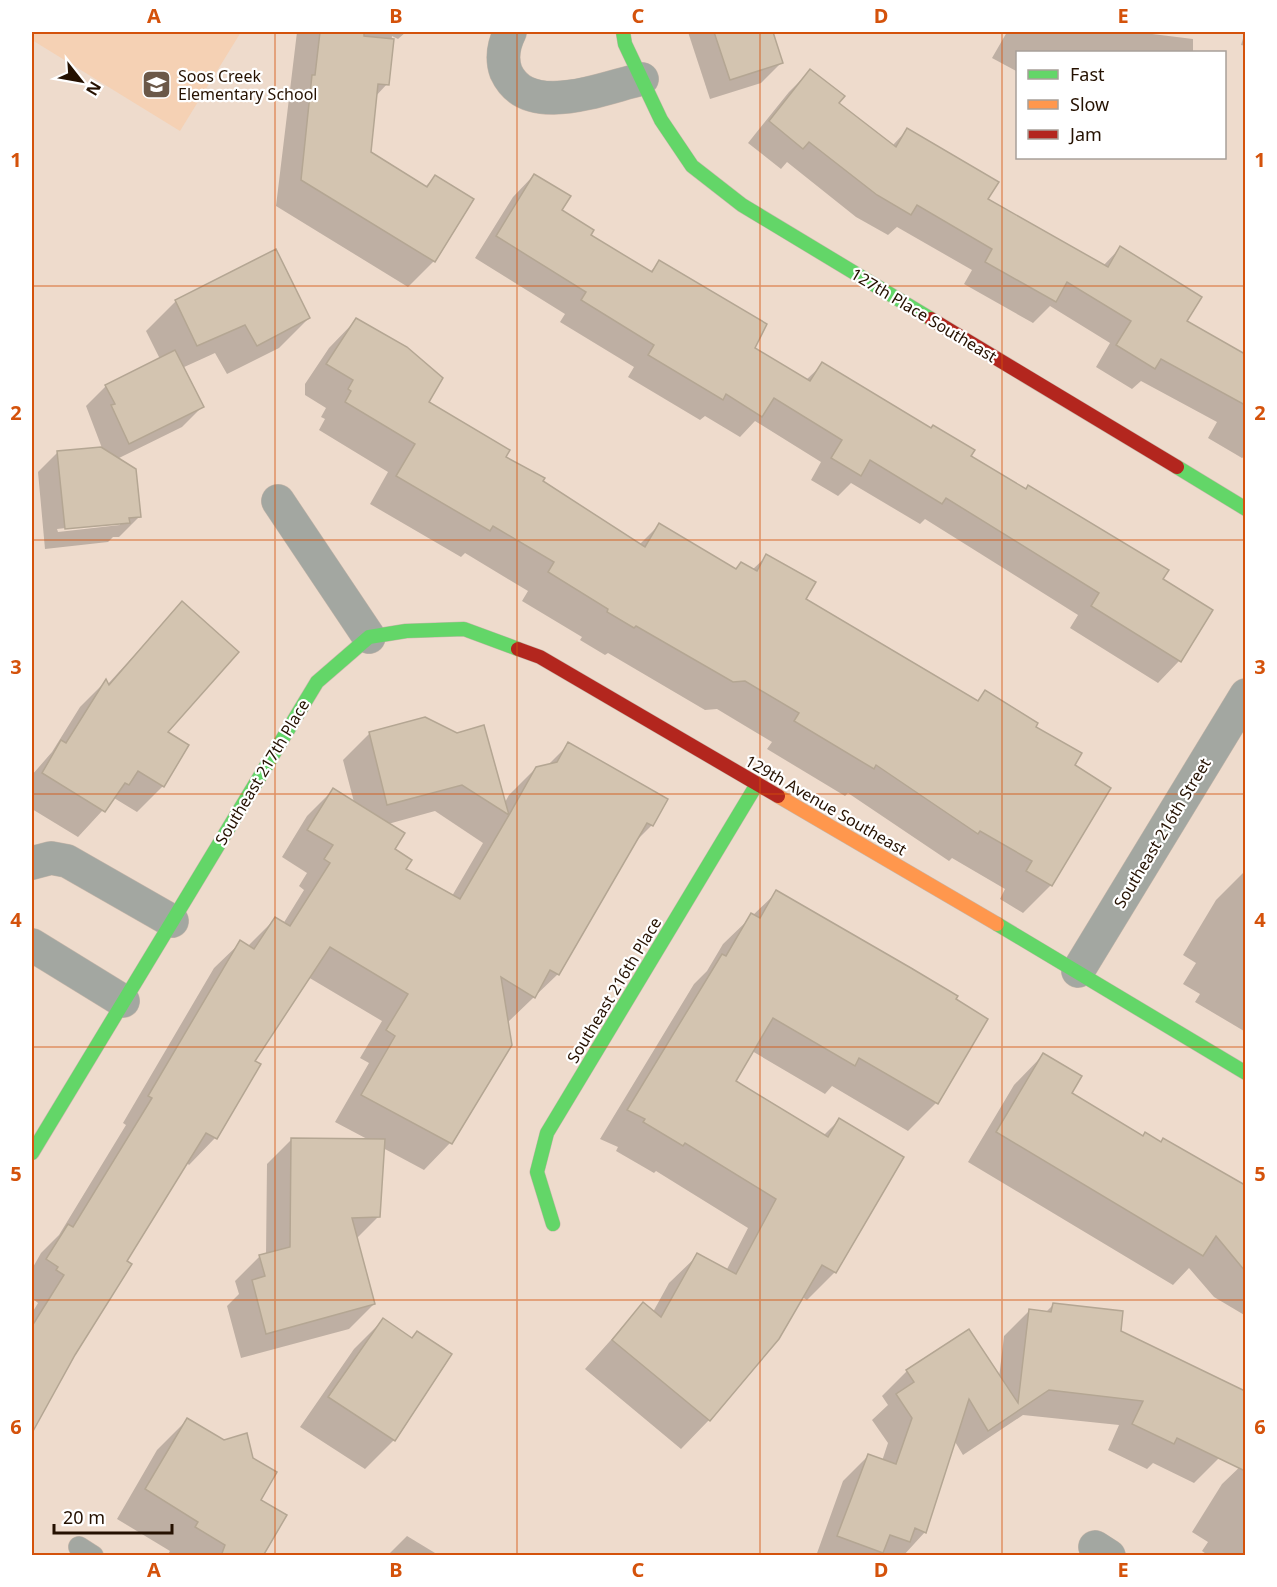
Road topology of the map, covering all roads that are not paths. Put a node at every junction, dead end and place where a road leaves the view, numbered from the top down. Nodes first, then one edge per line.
1 (510, 32) edge
2 (624, 38) edge
3 (642, 79) junction
4 (278, 501) dead end
5 (1245, 509) edge
6 (369, 638) junction
7 (1245, 695) edge
8 (757, 784) junction
9 (32, 863) edge
10 (172, 921) junction
11 (32, 945) edge
12 (1078, 971) junction
13 (123, 1001) junction
14 (1245, 1073) edge
15 (32, 1153) edge
16 (553, 1224) dead end

1 - 3 street
2 - 3 street, 127th Place Southeast
3 - 5 street, 127th Place Southeast
4 - 6 street
6 - 8 street, 129th Avenue Southeast
6 - 10 street, Southeast 217th Place
7 - 12 street, Southeast 216th Street
8 - 12 street, 129th Avenue Southeast
8 - 16 street, Southeast 216th Place
9 - 10 street
10 - 13 street, Southeast 217th Place
11 - 13 street
12 - 14 street, 129th Avenue Southeast
13 - 15 street, Southeast 217th Place

